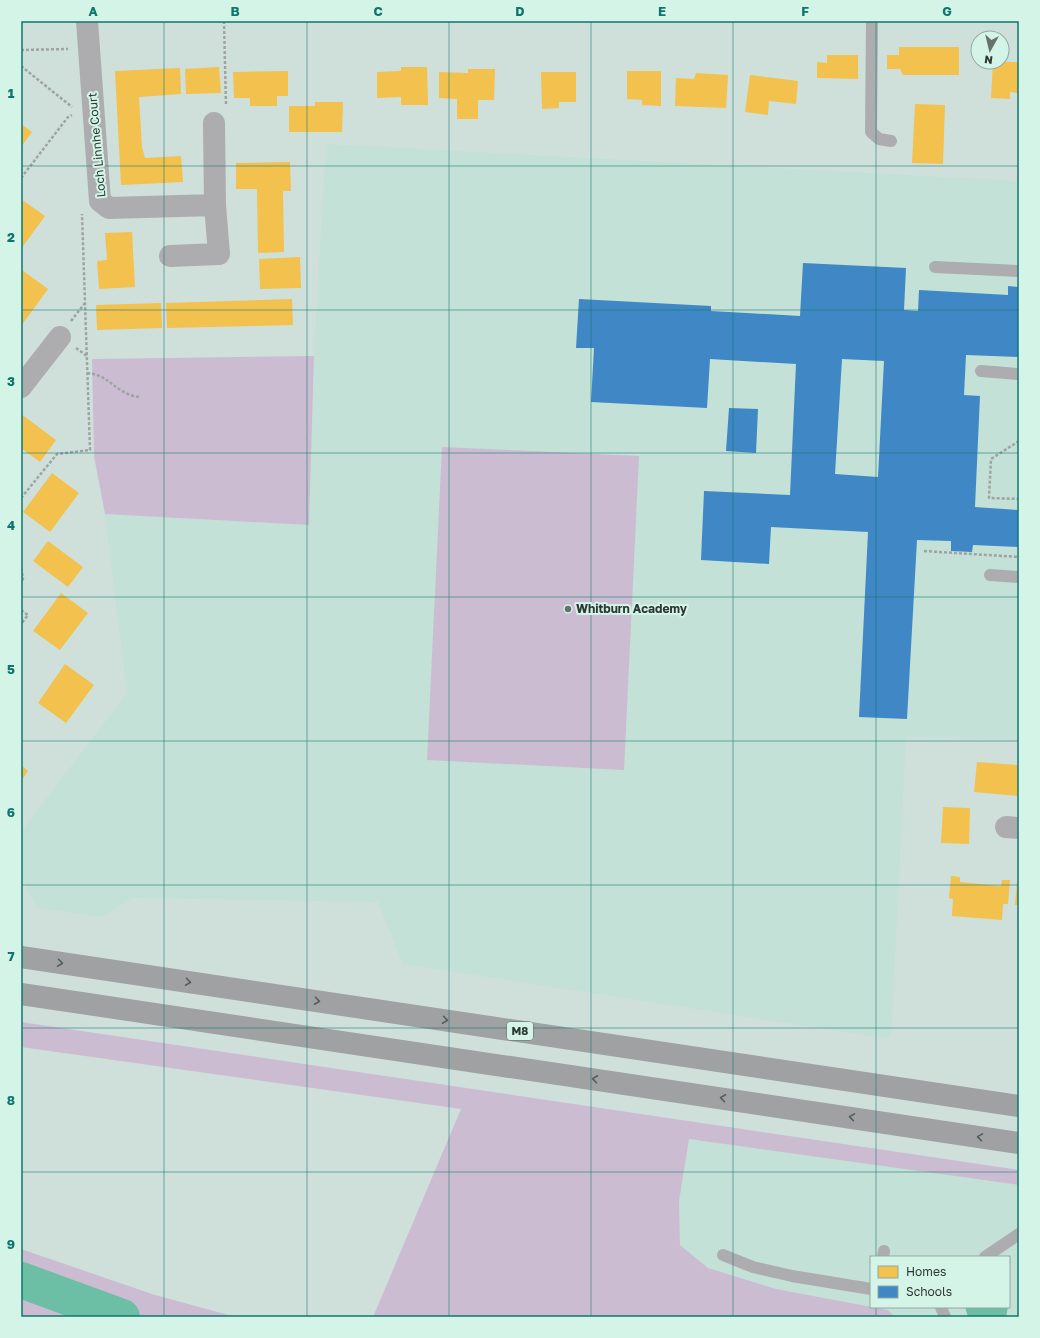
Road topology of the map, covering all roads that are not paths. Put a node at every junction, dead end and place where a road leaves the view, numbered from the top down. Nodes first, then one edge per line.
1 (87, 21) edge
2 (872, 21) edge
3 (214, 123) road end
4 (891, 141) dead end
5 (215, 205) junction
6 (170, 256) dead end
7 (935, 267) dead end
8 (1019, 271) edge
9 (60, 337) dead end
10 (981, 372) dead end
11 (1019, 374) edge
12 (21, 387) edge
13 (990, 575) dead end
14 (1019, 577) edge
15 (21, 957) edge
16 (21, 994) edge
17 (1019, 1106) edge
18 (1019, 1143) edge
19 (1019, 1234) edge
20 (723, 1254) dead end
21 (986, 1256) edge
22 (870, 1289) edge

1 - 5 street, Loch Linnhe Court
2 - 4 lane
3 - 5 street
5 - 6 street
7 - 8 lane
9 - 12 street
10 - 11 lane
13 - 14 lane
15 -> 17 highway, M8
18 -> 16 highway
19 - 21 lane
20 - 22 lane

